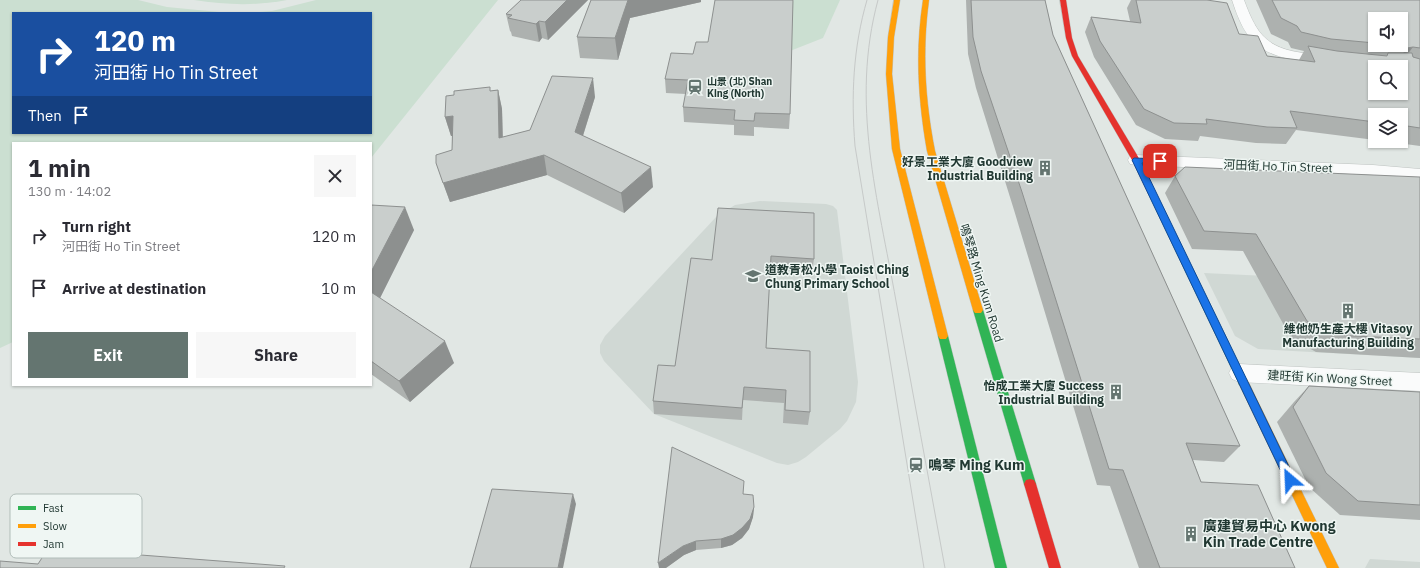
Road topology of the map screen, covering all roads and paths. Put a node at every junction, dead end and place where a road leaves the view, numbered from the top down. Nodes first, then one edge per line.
1 (897, 0) edge
2 (926, 0) edge
3 (1063, 0) edge
4 (1238, 0) edge
5 (1337, 61) edge
6 (1136, 160) junction
7 (1420, 174) edge
8 (1239, 373) junction
9 (1420, 382) edge
10 (1001, 568) edge
11 (1056, 568) edge
12 (1332, 568) edge

1 - 10 main road
2 - 11 main road, 鳴琴路 Ming Kum Road
3 - 6 main road
4 - 5 street
6 - 7 street, 河田街 Ho Tin Street
6 - 8 main road
8 - 9 street, 建旺街 Kin Wong Street
8 - 12 main road

